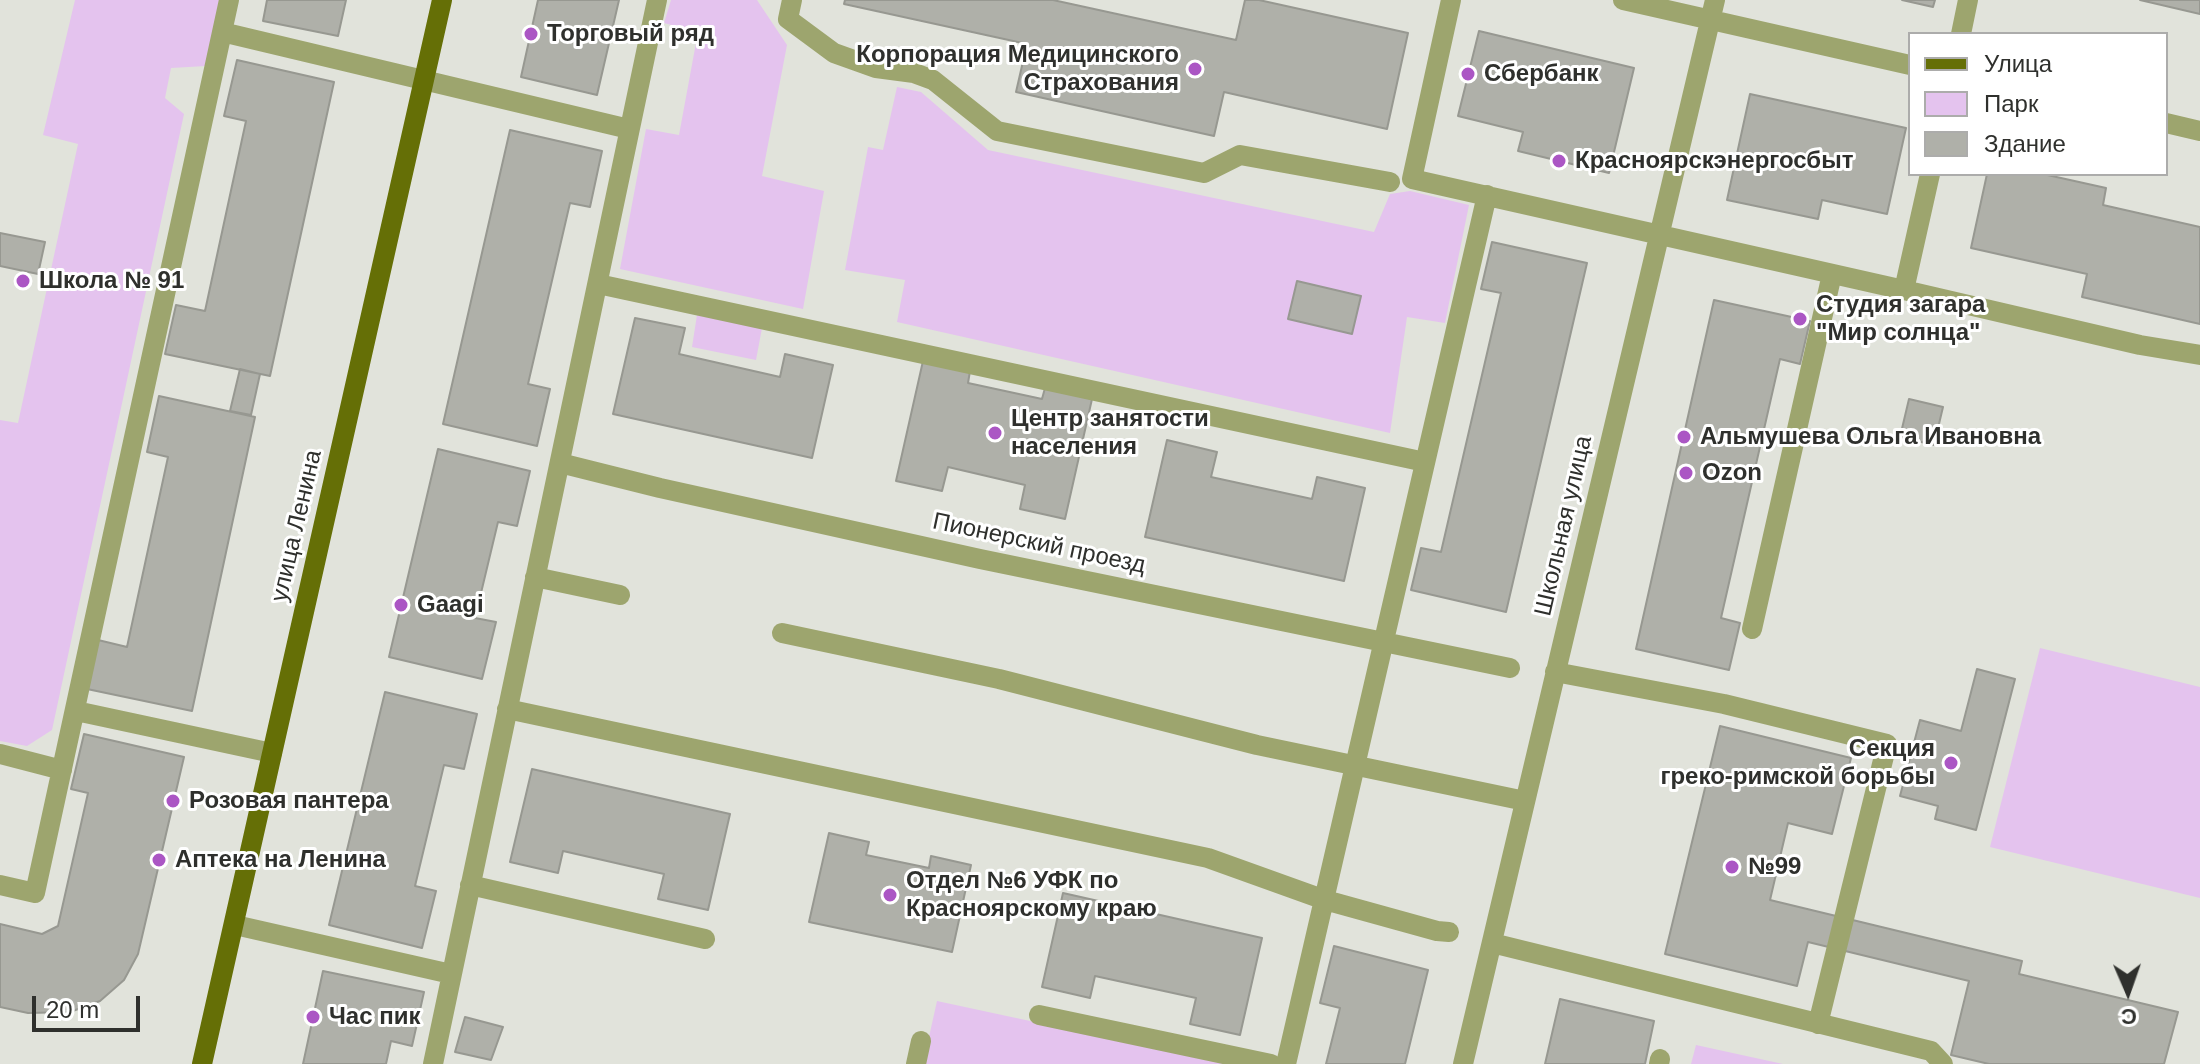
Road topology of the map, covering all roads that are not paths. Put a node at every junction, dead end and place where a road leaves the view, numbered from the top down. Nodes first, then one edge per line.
1 (229, 0) edge
2 (442, 0) edge
3 (657, 0) edge
4 (792, 0) edge
5 (1451, 0) edge
6 (1623, 0) edge
7 (1968, 0) edge
8 (1712, 10) edge
9 (222, 32) junction
10 (1961, 32) edge
11 (1908, 64) edge
12 (425, 81) junction
13 (2168, 123) edge
14 (629, 129) junction
15 (2200, 131) edge
16 (1930, 176) edge
17 (1390, 182) dead end
18 (1487, 195) junction
19 (1660, 235) junction
20 (1832, 274) junction
21 (598, 284) junction
22 (1904, 290) junction
23 (2200, 355) edge
24 (1425, 462) junction
25 (560, 463) junction
26 (535, 577) junction
27 (620, 595) dead end
28 (1752, 629) dead end
29 (782, 633) dead end
30 (1383, 642) junction
31 (1510, 668) dead end
32 (1555, 672) junction
33 (507, 709) junction
34 (76, 711) junction
35 (272, 753) junction
36 (0, 754) edge
37 (1356, 766) junction
38 (62, 770) junction
39 (1525, 801) junction
40 (0, 885) edge
41 (470, 885) junction
42 (1325, 900) junction
43 (235, 925) junction
44 (1449, 932) dead end
45 (705, 939) dead end
46 (1492, 943) junction
47 (451, 974) junction
48 (1039, 1015) dead end
49 (1818, 1024) junction
50 (921, 1041) dead end
51 (202, 1064) edge
52 (433, 1064) edge
53 (916, 1064) edge
54 (1271, 1064) edge
55 (1286, 1064) edge
56 (1463, 1064) edge
57 (1943, 1064) edge

1 - 9 street
2 - 12 main road, улица Ленина
3 - 14 street
4 - 17 street
5 - 18 street
6 - 8 street
7 - 10 street
8 - 11 street
8 - 19 street, Школьная улица
9 - 12 street
9 - 34 street
12 - 14 street
12 - 35 main road, улица Ленина
13 - 15 street
14 - 21 street
16 - 22 street
18 - 19 street
18 - 24 street
19 - 20 street
19 - 32 street, Школьная улица
20 - 22 street
20 - 28 street
21 - 24 street
21 - 25 street
22 - 23 street
24 - 30 street
25 - 26 street
25 - 30 street, Пионерский проезд
26 - 27 street
26 - 33 street
29 - 37 street
30 - 31 street, Пионерский проезд
30 - 37 street
32 - 39 street, Школьная улица
32 - 49 street
33 - 41 street
33 - 42 street
34 - 35 street
34 - 38 street
35 - 43 main road, улица Ленина
36 - 38 street
37 - 39 street
37 - 42 street
38 - 40 street
39 - 46 street, Школьная улица
41 - 45 street
41 - 47 street
42 - 44 street
42 - 55 street
43 - 47 street
43 - 51 main road, улица Ленина
46 - 49 street
46 - 56 street, Школьная улица
47 - 52 street
48 - 54 street
49 - 57 street
50 - 53 street

